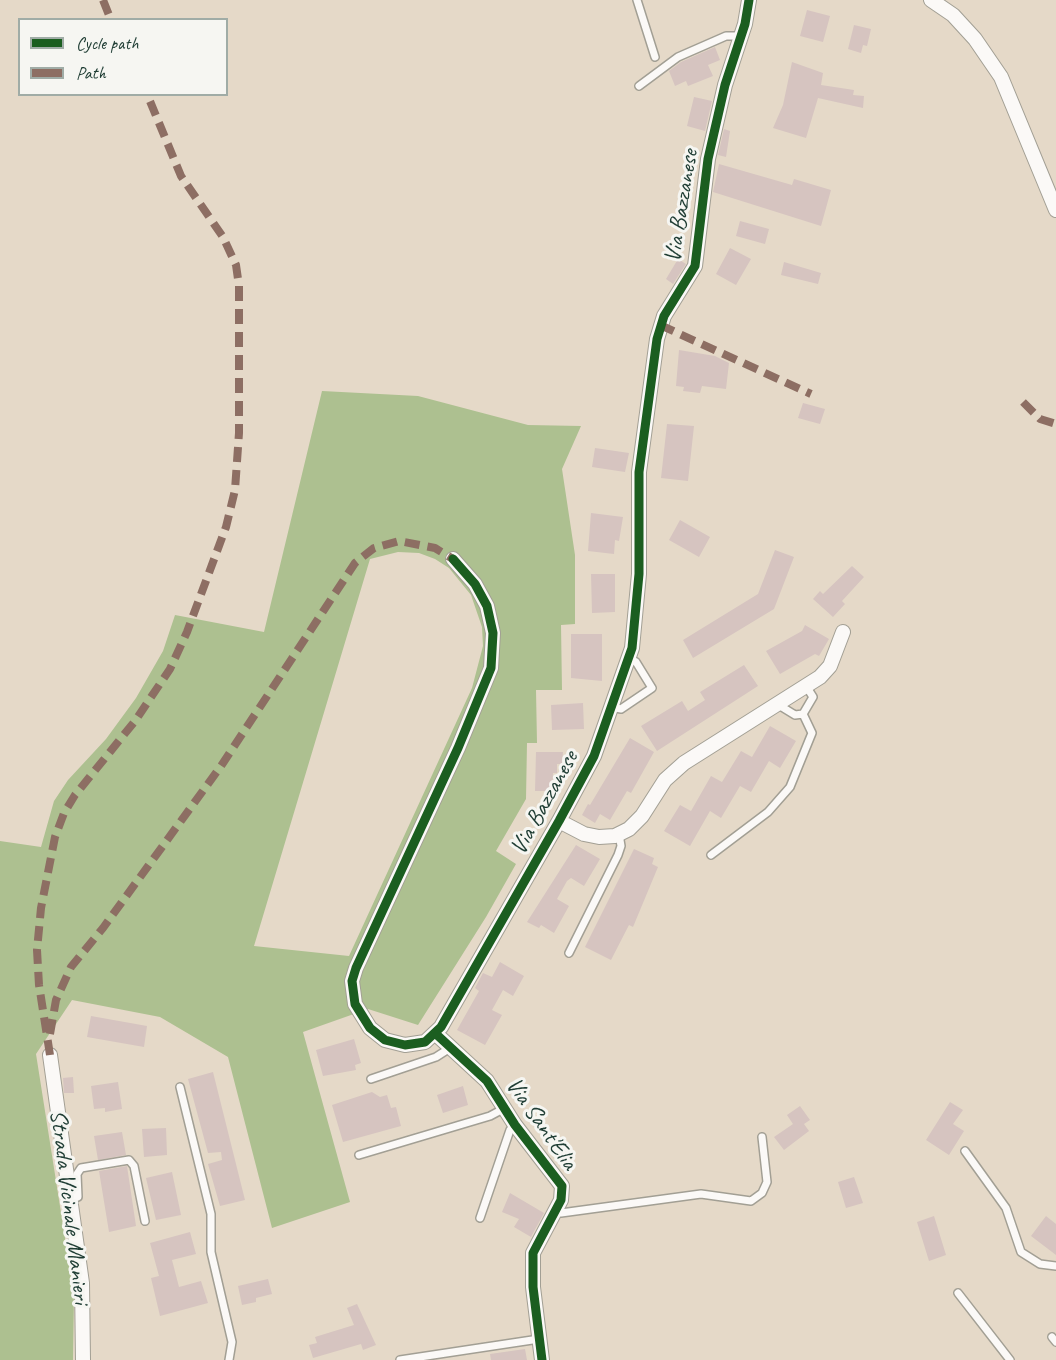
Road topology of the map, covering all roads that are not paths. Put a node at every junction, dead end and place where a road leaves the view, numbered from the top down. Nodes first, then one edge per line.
1 (637, 0) edge
2 (749, 0) edge
3 (931, 0) edge
4 (741, 36) junction
5 (655, 57) dead end
6 (639, 86) dead end
7 (1056, 210) edge
8 (453, 559) dead end
9 (843, 632) dead end
10 (628, 658) junction
11 (806, 686) junction
12 (777, 704) junction
13 (611, 707) junction
14 (803, 714) junction
15 (559, 821) junction
16 (619, 834) junction
17 (711, 855) dead end
18 (569, 952) dead end
19 (436, 1034) junction
20 (450, 1048) junction
21 (50, 1055) dead end
22 (371, 1079) dead end
23 (180, 1088) dead end
24 (505, 1108) junction
25 (515, 1125) junction
26 (762, 1137) dead end
27 (965, 1151) dead end
28 (359, 1155) dead end
29 (69, 1200) junction
30 (555, 1211) junction
31 (480, 1218) dead end
32 (145, 1221) dead end
33 (1056, 1266) edge
34 (958, 1293) dead end
35 (539, 1339) junction
36 (83, 1360) edge
37 (229, 1360) edge
38 (400, 1360) edge
39 (542, 1360) edge
40 (1010, 1360) edge

1 - 5 lane
2 - 4 street, Via Bazzanese
3 - 7 street
4 - 6 lane
4 - 10 street, Via Bazzanese
8 - 19 street
9 - 11 street
10 - 13 street, Via Bazzanese
10 - 13 lane
11 - 12 street
11 - 14 lane
12 - 14 lane
12 - 16 street
13 - 15 street, Via Bazzanese
14 - 17 lane
15 - 16 street
15 - 19 street, Via Bazzanese
16 - 18 lane
19 - 20 street, Via Sant'Elia
20 - 22 lane
20 - 24 street, Via Sant'Elia
21 - 29 street, Strada Vicinale Manieri
23 - 37 lane
24 - 25 street, Via Sant'Elia
24 - 28 lane
25 - 30 street, Via Sant'Elia
25 - 31 lane
26 - 30 lane
27 - 33 lane
29 - 32 lane
29 - 36 street, Strada Vicinale Manieri
30 - 35 street, Via Sant'Elia
34 - 40 lane
35 - 38 lane
35 - 39 street, Via Sant'Elia

